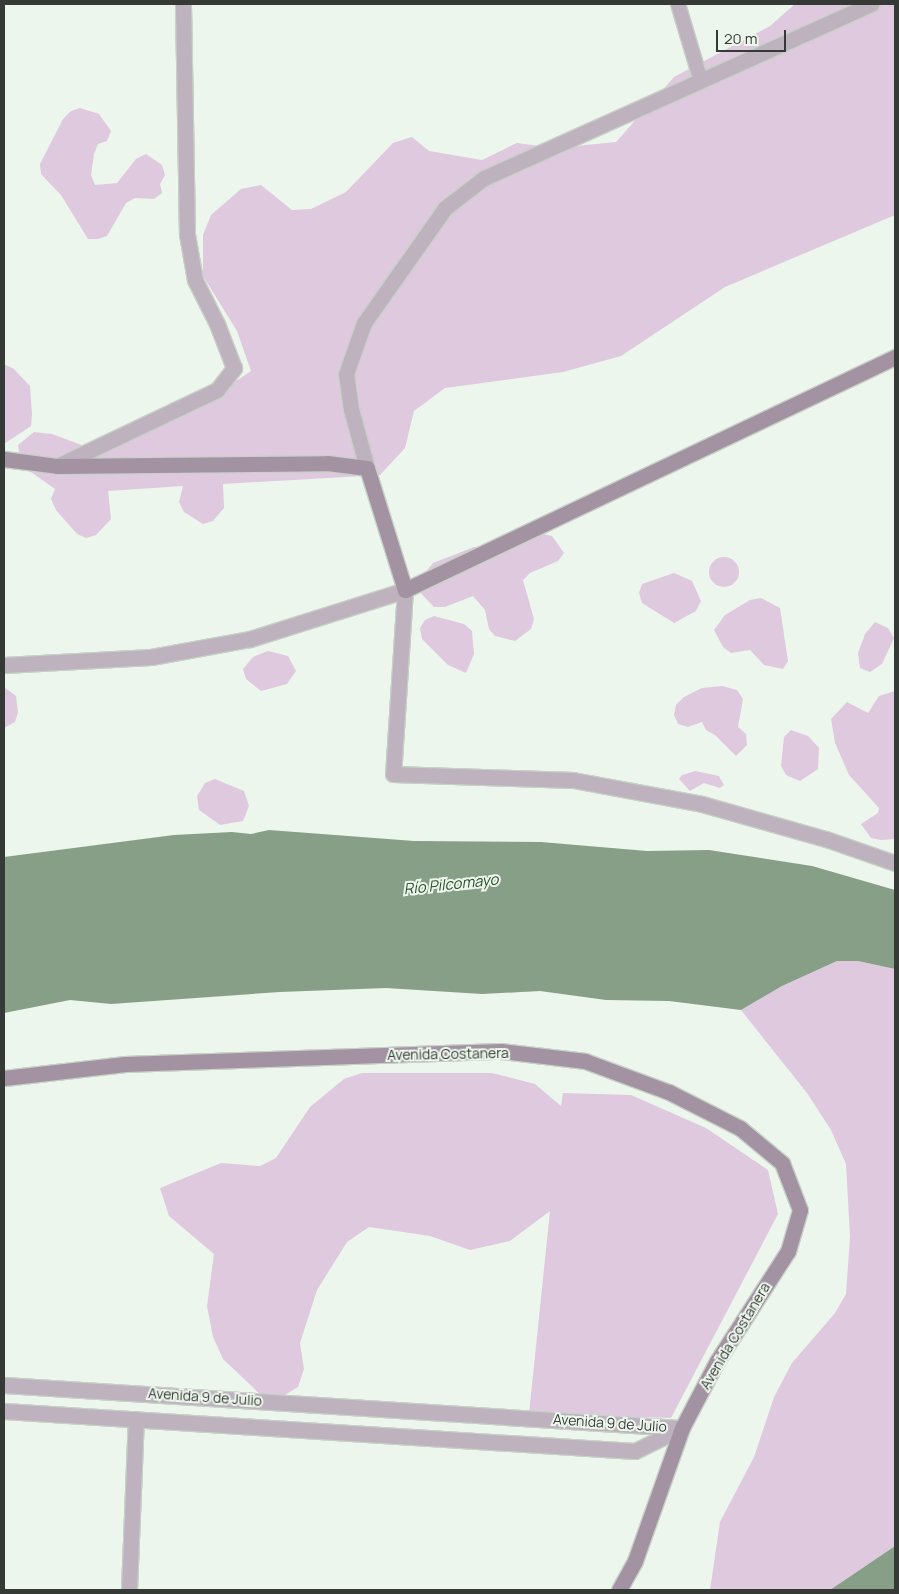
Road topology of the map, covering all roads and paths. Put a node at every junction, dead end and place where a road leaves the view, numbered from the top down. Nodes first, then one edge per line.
1 (183, 4) edge
2 (678, 4) edge
3 (872, 4) edge
4 (700, 81) junction
5 (895, 357) edge
6 (4, 459) edge
7 (57, 466) junction
8 (367, 468) junction
9 (404, 590) junction
10 (4, 665) edge
11 (895, 862) edge
12 (4, 1078) edge
13 (4, 1384) edge
14 (4, 1411) edge
15 (136, 1420) junction
16 (682, 1428) junction
17 (129, 1590) edge
18 (618, 1590) edge

1 - 7 street
2 - 4 lane
3 - 4 street
4 - 8 street
5 - 9 street
6 - 7 street
7 - 8 street
8 - 9 street
9 - 10 street
9 - 11 street
12 - 16 street, Avenida Costanera
13 - 16 street, Avenida 9 de Julio
14 - 15 street, Avenida 9 de Julio
15 - 16 street, Avenida 9 de Julio
15 - 17 street
16 - 18 street, Avenida Costanera

